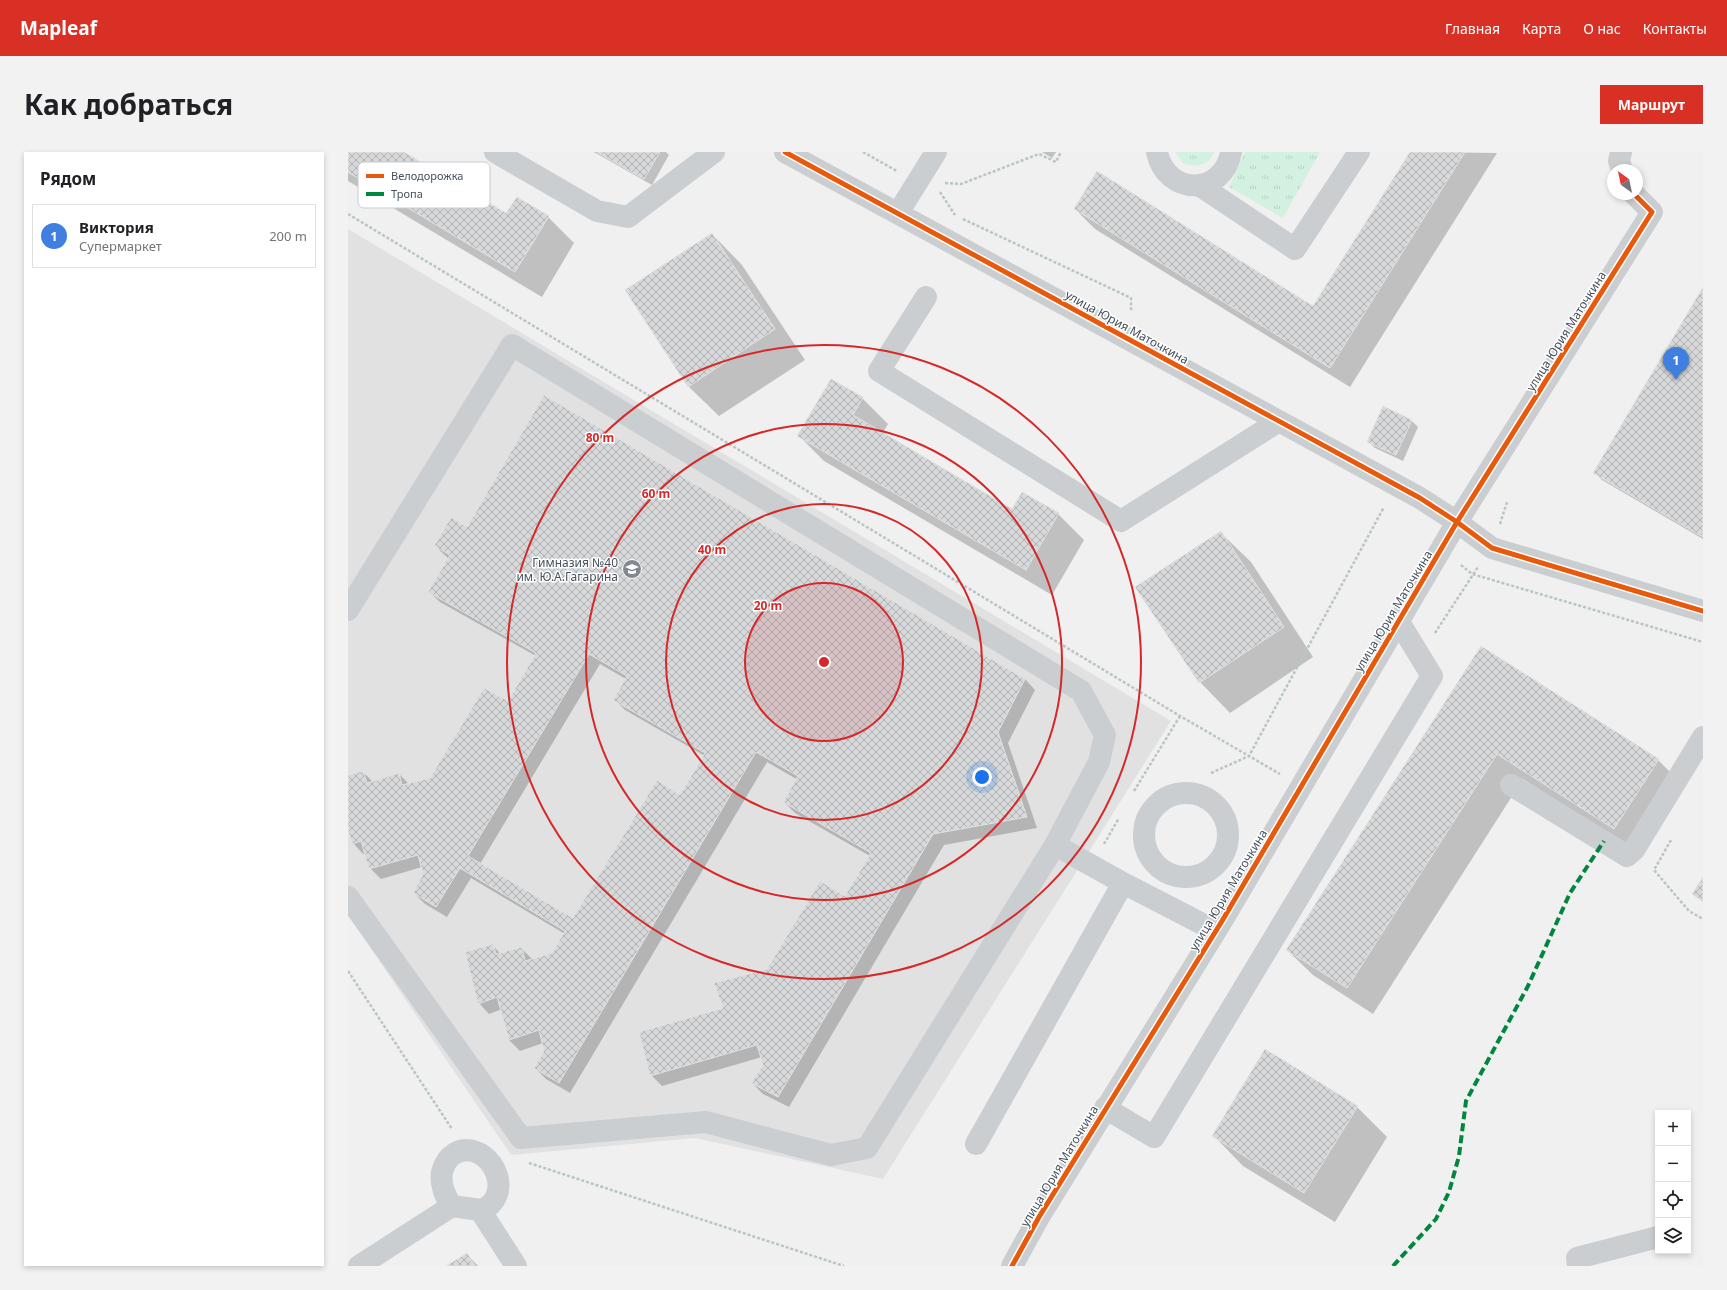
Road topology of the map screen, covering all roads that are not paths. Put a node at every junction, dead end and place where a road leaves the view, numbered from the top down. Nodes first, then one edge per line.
1 (495, 152) edge
2 (714, 152) edge
3 (785, 152) edge
4 (936, 152) edge
5 (1157, 152) edge
6 (1231, 152) edge
7 (1358, 152) edge
8 (1621, 152) edge
9 (1620, 164) edge
10 (1199, 185) junction
11 (1640, 200) edge
12 (898, 213) junction
13 (926, 297) dead end
14 (1279, 421) junction
15 (1458, 522) junction
16 (348, 610) edge
17 (1703, 611) edge
18 (1399, 622) junction
19 (1703, 737) edge
20 (1511, 785) dead end
21 (1055, 845) junction
22 (1225, 850) dead end
23 (1255, 864) junction
24 (1124, 883) junction
25 (348, 897) edge
26 (1216, 931) junction
27 (1105, 1108) junction
28 (976, 1144) dead end
29 (452, 1206) junction
30 (480, 1210) junction
31 (1655, 1238) edge
32 (359, 1266) edge
33 (516, 1266) edge
34 (1012, 1266) edge
35 (1578, 1266) edge

1 - 2 street
3 - 12 street, улица Юрия Маточкина
4 - 12 street
5 - 10 street
6 - 10 street
7 - 10 street
8 - 9 street
11 - 15 street, улица Юрия Маточкина
12 - 14 street, улица Юрия Маточкина
13 - 14 street
14 - 15 street, улица Юрия Маточкина
15 - 17 street, улица Юрия Маточкина
15 - 18 street, улица Юрия Маточкина
16 - 21 street
18 - 23 street, улица Юрия Маточкина
18 - 27 street
19 - 20 street
21 - 24 street
21 - 25 street
22 - 23 street
23 - 26 street, улица Юрия Маточкина
24 - 26 street
24 - 28 street
26 - 27 street, улица Юрия Маточкина
27 - 34 street, улица Юрия Маточкина
29 - 30 street
29 - 30 street
29 - 32 street
30 - 33 street
31 - 35 street

